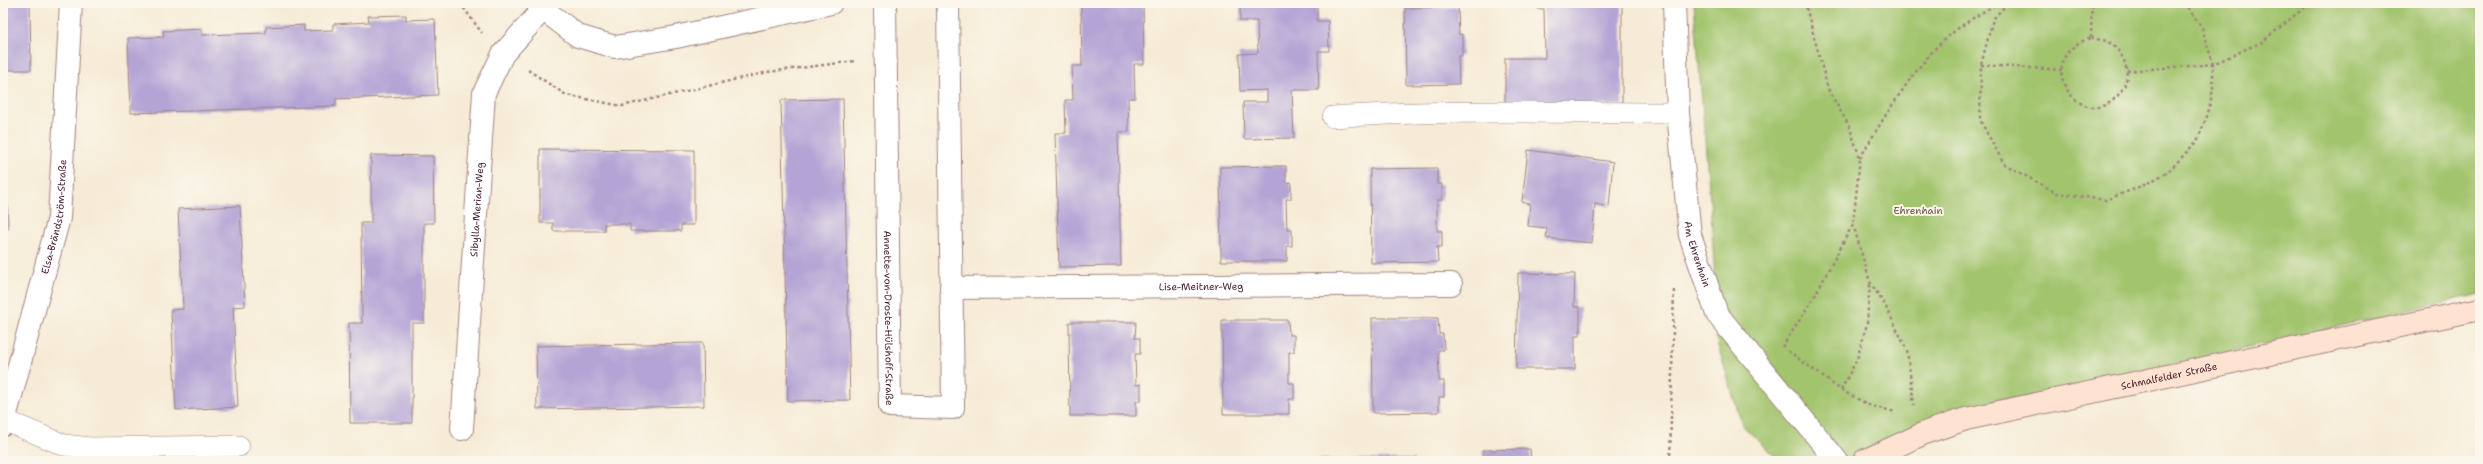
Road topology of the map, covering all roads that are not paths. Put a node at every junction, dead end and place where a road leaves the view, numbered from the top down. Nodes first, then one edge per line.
1 (71, 3) edge
2 (831, 3) edge
3 (884, 3) edge
4 (948, 3) edge
5 (1674, 3) edge
6 (541, 6) edge
7 (1678, 113) junction
8 (1333, 118) dead end
9 (1451, 284) dead end
10 (951, 288) junction
11 (2480, 309) edge
12 (4, 423) edge
13 (462, 429) dead end
14 (239, 446) dead end
15 (1837, 461) edge
16 (1864, 461) edge

1 - 12 street, Elsa-Brändström-Straße
2 - 6 street
3 - 10 street, Annette-von-Droste-Hülshoff-Straße
4 - 10 street, Annette-von-Droste-Hülshoff-Straße
5 - 7 street, Am Ehrenhain
6 - 13 street, Sibylla-Merian-Weg
7 - 8 lane
7 - 15 street, Am Ehrenhain
9 - 10 street, Lise-Meitner-Weg
11 - 16 main road, Schmalfelder Straße
12 - 14 lane

